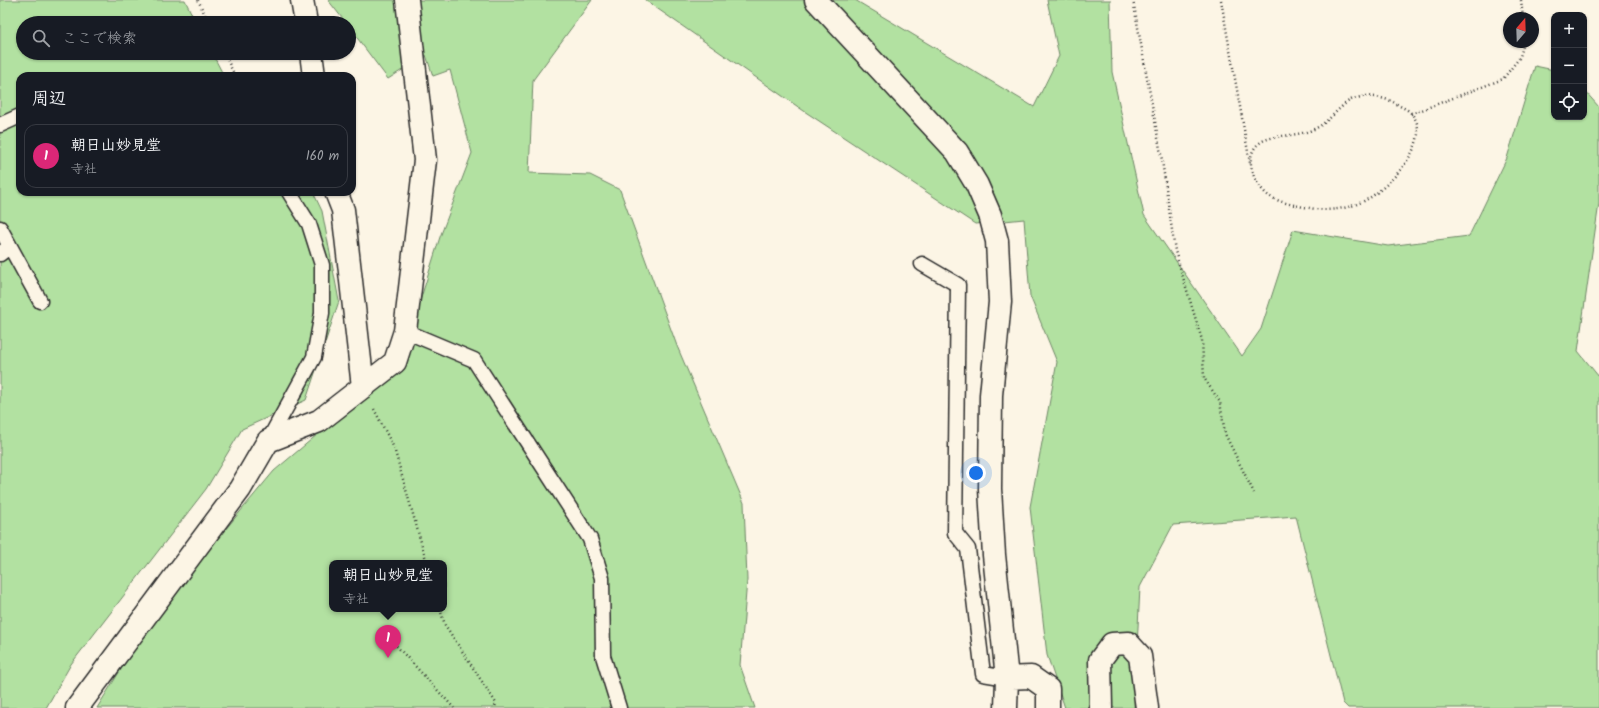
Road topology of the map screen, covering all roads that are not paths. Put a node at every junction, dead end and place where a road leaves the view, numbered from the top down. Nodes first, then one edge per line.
1 (302, 0) edge
2 (407, 0) edge
3 (816, 0) edge
4 (305, 16) edge
5 (312, 60) edge
6 (313, 72) edge
7 (16, 118) edge
8 (0, 125) edge
9 (292, 196) edge
10 (338, 196) edge
11 (0, 228) edge
12 (5, 250) edge
13 (922, 264) dead end
14 (40, 301) dead end
15 (406, 331) junction
16 (363, 387) junction
17 (268, 441) junction
18 (1007, 678) junction
19 (77, 708) edge
20 (618, 708) edge
21 (1006, 708) edge
22 (1048, 708) edge
23 (1101, 708) edge
24 (1146, 708) edge

1 - 4 street
2 - 15 street
3 - 18 street
5 - 6 street
7 - 8 lane
9 - 17 lane
10 - 16 street
11 - 12 lane
12 - 14 lane
13 - 18 lane
15 - 16 street
15 - 20 lane
16 - 17 street
17 - 19 street
18 - 21 street
18 - 22 street
23 - 24 street

